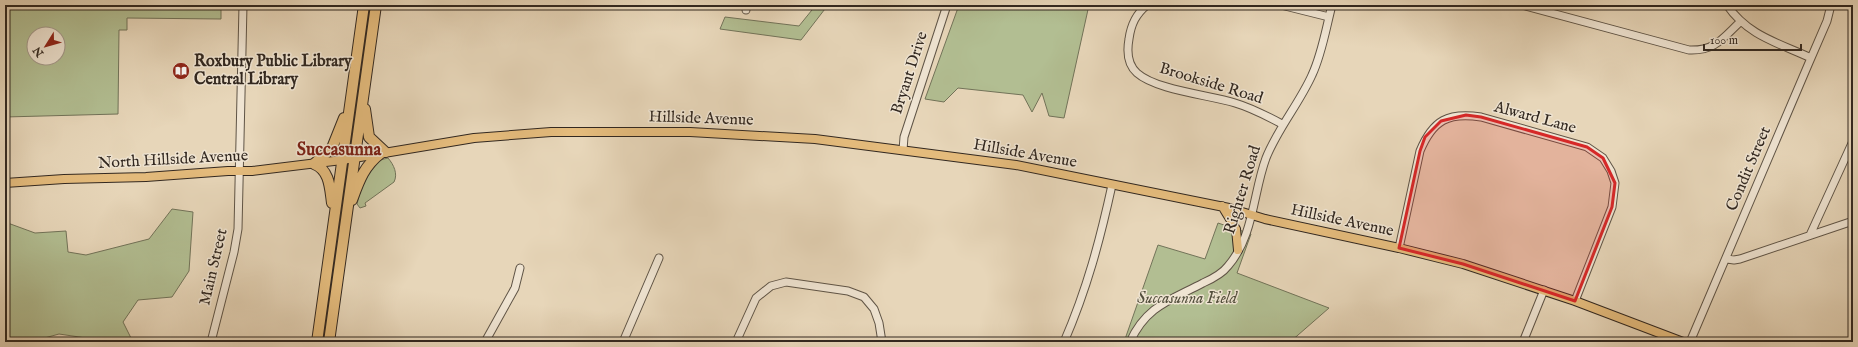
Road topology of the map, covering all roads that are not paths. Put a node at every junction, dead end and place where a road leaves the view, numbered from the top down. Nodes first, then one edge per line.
1 (243, 5) edge
2 (364, 5) edge
3 (376, 5) edge
4 (947, 5) edge
5 (1147, 5) edge
6 (1280, 5) edge
7 (1332, 5) edge
8 (1522, 5) edge
9 (1727, 5) edge
10 (1831, 5) edge
11 (1329, 17) junction
12 (1740, 22) junction
13 (1811, 58) junction
14 (364, 88) junction
15 (351, 97) junction
16 (1282, 124) junction
17 (1853, 141) edge
18 (903, 150) junction
19 (383, 152) junction
20 (354, 158) junction
21 (342, 160) junction
22 (314, 164) junction
23 (238, 171) junction
24 (5, 183) edge
25 (1112, 184) junction
26 (1222, 206) junction
27 (347, 211) junction
28 (1251, 214) junction
29 (334, 218) junction
30 (1853, 221) edge
31 (1810, 235) junction
32 (1399, 248) junction
33 (1238, 250) junction
34 (660, 258) dead end
35 (1727, 259) junction
36 (520, 268) dead end
37 (1544, 290) junction
38 (1575, 301) junction
39 (211, 342) edge
40 (317, 342) edge
41 (329, 342) edge
42 (334, 342) edge
43 (485, 342) edge
44 (623, 342) edge
45 (736, 342) edge
46 (882, 342) edge
47 (1064, 342) edge
48 (1130, 342) edge
49 (1523, 342) edge
50 (1683, 342) edge
51 (1690, 342) edge

1 - 23 street, Main Street
2 - 15 highway
3 - 14 highway
4 - 18 street, Bryant Drive
5 - 16 street, Brookside Road
6 - 11 street
7 - 11 street, Righter Road
8 - 12 street
9 - 12 street
10 - 13 street, Condit Street
11 - 16 street, Righter Road
12 - 13 street
13 - 35 street, Condit Street
14 - 19 highway
14 - 20 highway
15 - 21 highway
15 - 22 highway
16 - 28 street, Righter Road
17 - 31 street
18 - 19 main road, Hillside Avenue
18 - 25 main road, Hillside Avenue
19 - 20 main road, Hillside Avenue
19 - 27 highway
20 - 21 main road, Hillside Avenue
20 - 27 highway
21 - 22 main road, North Hillside Avenue
21 - 29 highway
22 - 23 main road, North Hillside Avenue
22 - 29 highway
23 - 24 main road, North Hillside Avenue
23 - 39 street, Main Street
25 - 26 main road, Hillside Avenue
25 - 47 street
26 - 28 main road, Hillside Avenue
26 - 33 main road
27 - 41 highway
28 - 32 main road, Hillside Avenue
28 - 33 street, Righter Road
29 - 40 highway
30 - 31 street
31 - 35 street
32 - 37 main road, Hillside Avenue
32 - 38 street, Alward Lane
33 - 48 street, Righter Road
34 - 44 street
35 - 51 street, Condit Street
36 - 43 street
37 - 38 main road, Hillside Avenue
37 - 49 street
38 - 50 main road, Hillside Avenue
41 - 42 street
45 - 46 street

